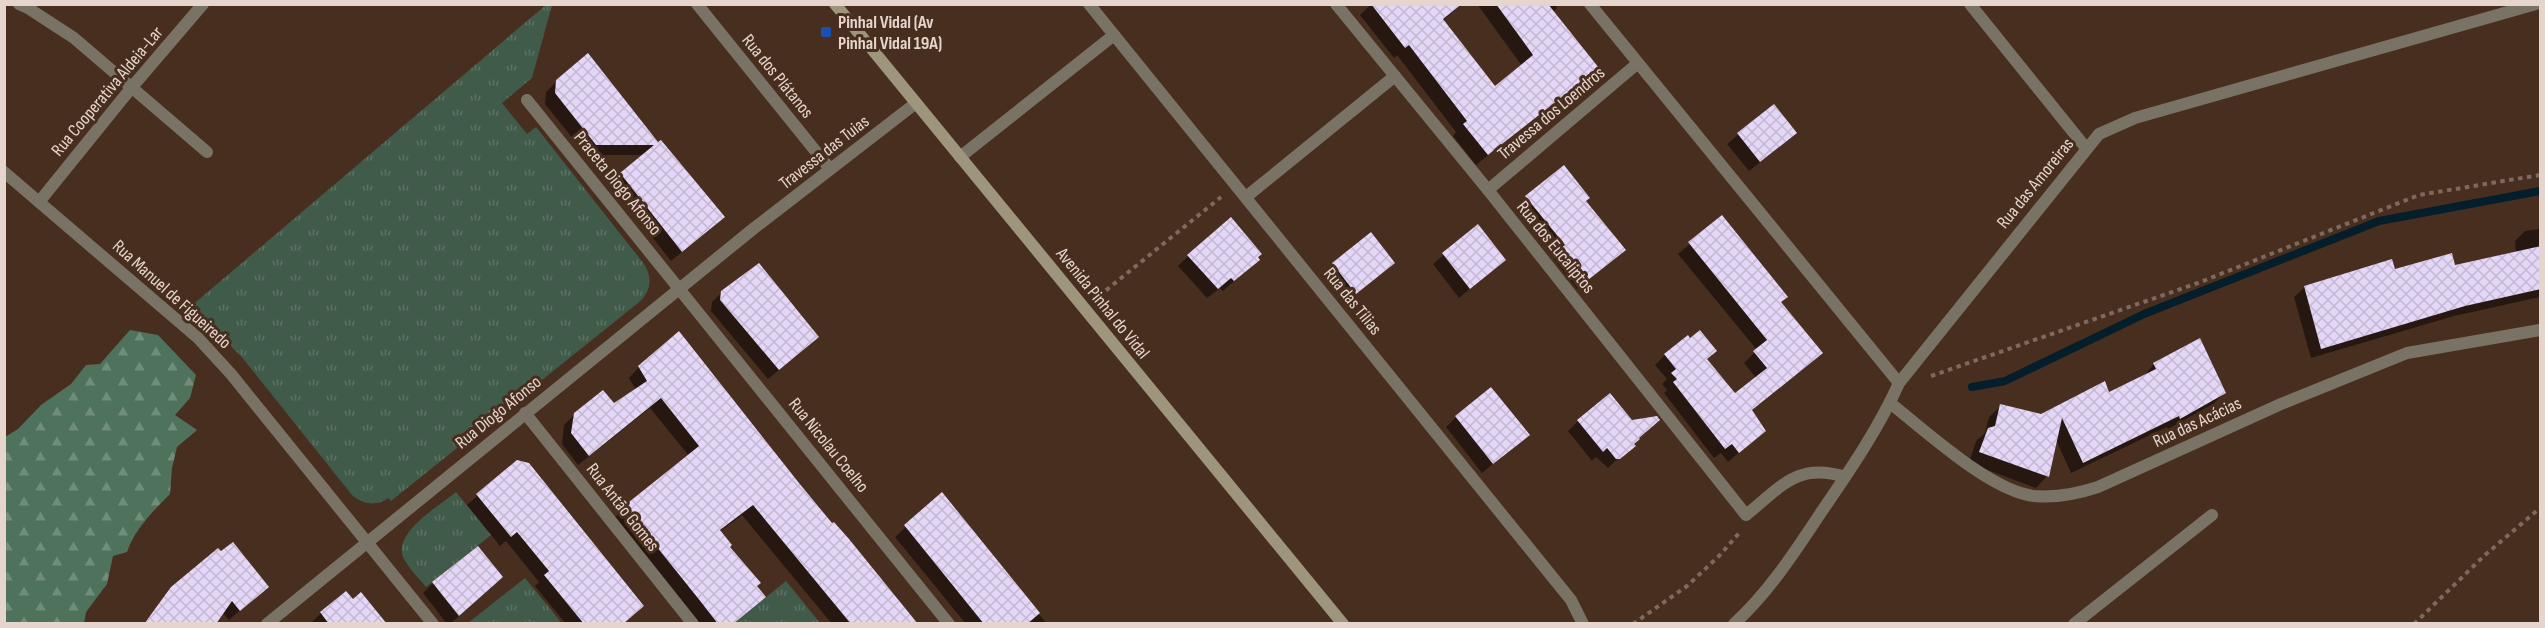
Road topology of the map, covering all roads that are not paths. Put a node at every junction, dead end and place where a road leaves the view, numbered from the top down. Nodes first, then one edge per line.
1 (19, 4) edge
2 (203, 4) edge
3 (697, 4) edge
4 (835, 4) edge
5 (1089, 4) edge
6 (1336, 4) edge
7 (1590, 4) edge
8 (1970, 4) edge
9 (2536, 4) edge
10 (1114, 35) junction
11 (1638, 63) junction
12 (1395, 76) junction
13 (132, 87) junction
14 (527, 100) dead end
15 (916, 103) junction
16 (2086, 148) junction
17 (207, 152) dead end
18 (960, 157) junction
19 (830, 170) junction
20 (4, 172) edge
21 (1488, 190) junction
22 (1246, 197) junction
23 (39, 202) junction
24 (753, 229) joint
25 (681, 289) junction
26 (2541, 330) edge
27 (1899, 383) junction
28 (1890, 403) junction
29 (525, 412) junction
30 (1845, 477) junction
31 (2212, 515) dead end
32 (368, 542) junction
33 (1582, 621) edge
34 (267, 624) edge
35 (433, 624) edge
36 (693, 624) edge
37 (950, 624) edge
38 (1343, 624) edge
39 (1734, 624) edge
40 (2074, 624) edge

1 - 13 street
2 - 13 street, Rua Cooperativa Aldeia-Lar
3 - 19 street, Rua dos Plátanos
4 - 15 street, Avenida Pinhal do Vidal
5 - 10 street, Rua das Tílias
6 - 12 street, Rua dos Eucaliptos
7 - 11 street
8 - 16 street
9 - 16 street, Rua das Amoreiras
10 - 18 street
10 - 22 street, Rua das Tílias
11 - 21 street, Travessa dos Loendros
11 - 27 street
12 - 21 street, Rua dos Eucaliptos
12 - 22 street
13 - 17 street
13 - 23 street, Rua Cooperativa Aldeia-Lar
14 - 25 street, Praceta Diogo Afonso
15 - 18 street, Avenida Pinhal do Vidal
15 - 19 street, Travessa das Tuias
16 - 27 street, Rua das Amoreiras
18 - 38 street, Avenida Pinhal do Vidal
19 - 24 street, Travessa das Tuias
20 - 23 street, Rua Manuel de Figueiredo
21 - 30 street, Rua dos Eucaliptos
22 - 33 street, Rua das Tílias
23 - 32 street, Rua Manuel de Figueiredo
24 - 25 street, Rua Diogo Afonso
25 - 29 street, Rua Diogo Afonso
25 - 37 street, Rua Nicolau Coelho
26 - 28 street, Rua das Acácias
27 - 28 street, Rua das Amoreiras
28 - 30 street, Rua das Amoreiras
29 - 32 street, Rua Diogo Afonso
29 - 36 street, Rua Antão Gomes
30 - 39 street, Rua das Amoreiras
31 - 40 street
32 - 34 street, Rua Diogo Afonso
32 - 35 street, Rua Manuel de Figueiredo

